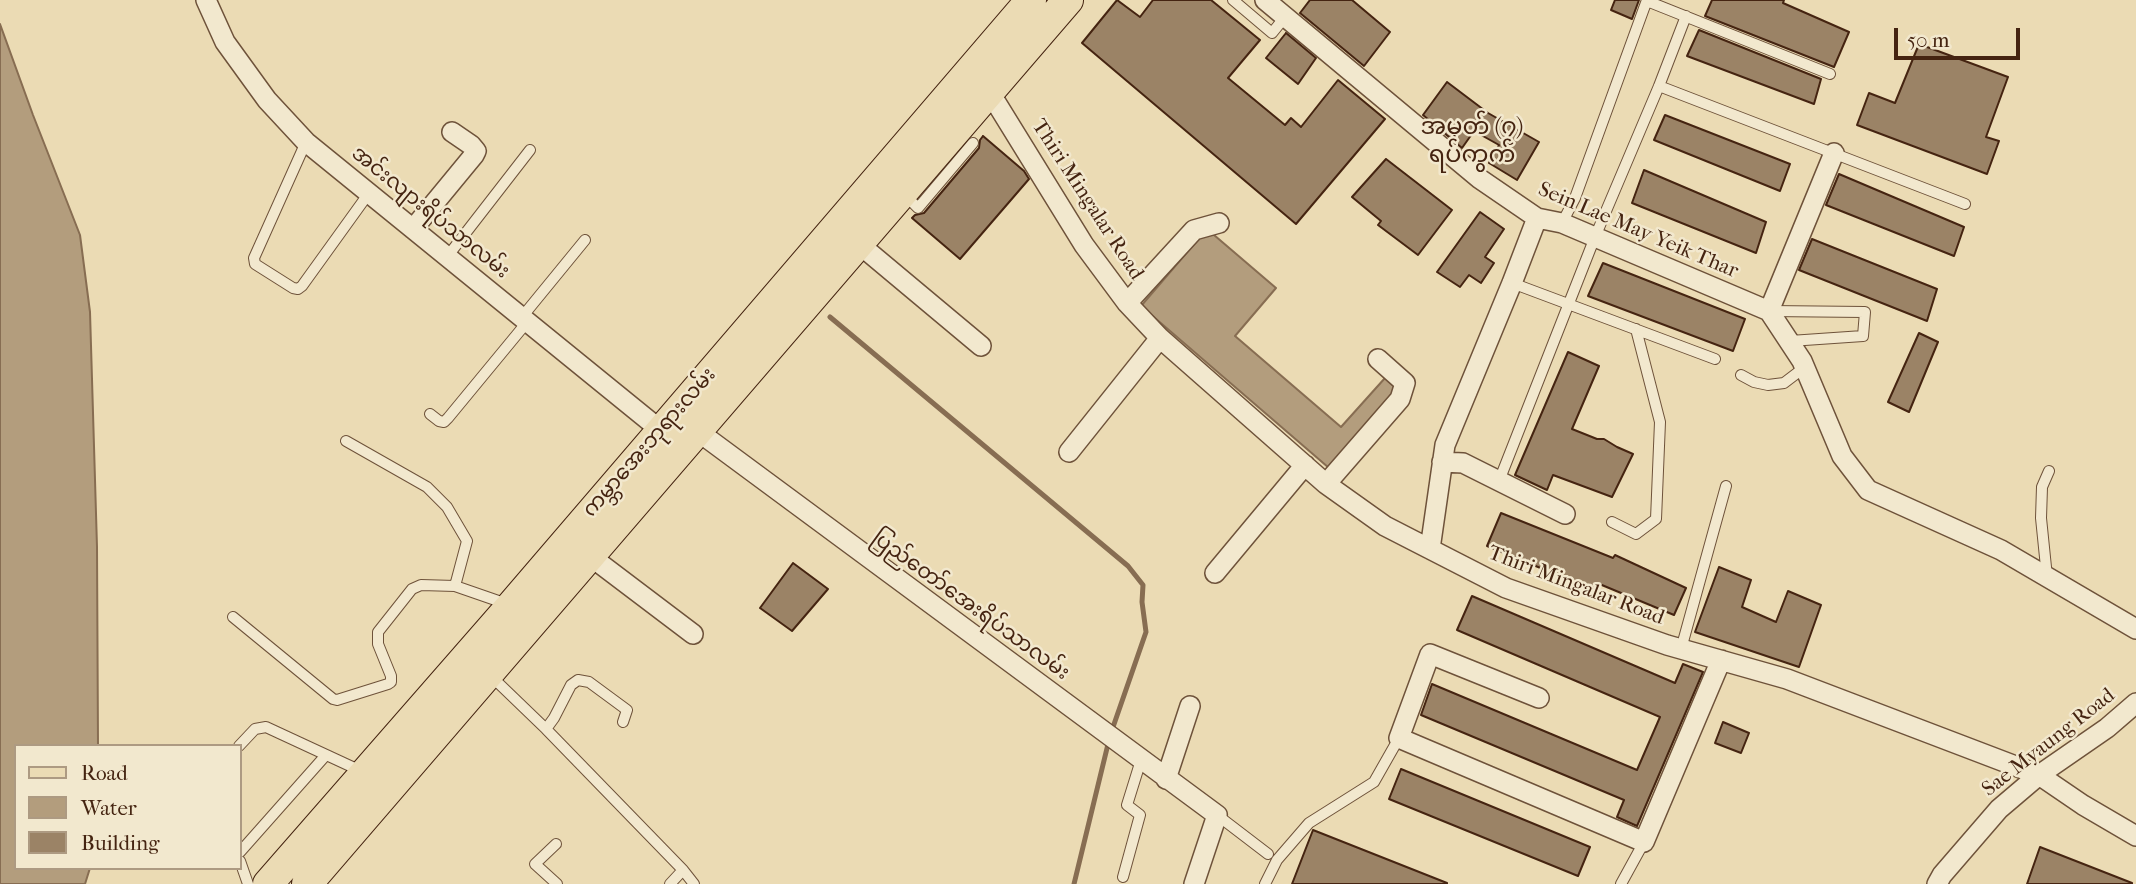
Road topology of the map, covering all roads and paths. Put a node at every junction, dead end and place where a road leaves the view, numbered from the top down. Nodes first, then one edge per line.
1 (206, 0) edge
2 (1031, 0) edge
3 (1068, 0) edge
4 (1233, 0) edge
5 (1265, 0) edge
6 (1647, 0) edge
7 (1284, 16) junction
8 (1686, 16) junction
9 (973, 68) junction
10 (1830, 74) dead end
11 (1660, 86) junction
12 (990, 92) junction
13 (452, 132) dead end
14 (306, 142) junction
15 (973, 144) dead end
16 (530, 150) dead end
17 (1834, 153) junction
18 (369, 193) junction
19 (903, 193) junction
20 (1965, 204) dead end
21 (1537, 218) junction
22 (1219, 223) dead end
23 (1562, 223) junction
24 (413, 229) junction
25 (1595, 237) junction
26 (585, 240) dead end
27 (859, 244) junction
28 (447, 257) junction
29 (1512, 284) junction
30 (1127, 303) junction
31 (1569, 304) junction
32 (1769, 311) junction
33 (525, 319) junction
34 (1636, 329) junction
35 (1160, 338) junction
36 (1789, 341) junction
37 (981, 346) dead end
38 (1378, 359) dead end
39 (1715, 359) dead end
40 (1805, 367) junction
41 (1741, 375) dead end
42 (430, 414) dead end
43 (679, 431) junction
44 (346, 441) dead end
45 (1069, 452) dead end
46 (1442, 462) junction
47 (1305, 465) junction
48 (2049, 471) dead end
49 (1499, 481) junction
50 (1326, 484) junction
51 (1727, 486) dead end
52 (1565, 514) dead end
53 (1612, 522) dead end
54 (1430, 549) junction
55 (590, 556) junction
56 (1215, 573) dead end
57 (2047, 578) junction
58 (455, 586) junction
59 (521, 614) junction
60 (233, 617) dead end
61 (2136, 629) edge
62 (693, 634) dead end
63 (1681, 649) junction
64 (1721, 660) junction
65 (488, 673) junction
66 (1539, 698) dead end
67 (2136, 703) edge
68 (1190, 706) dead end
69 (623, 722) dead end
70 (546, 729) junction
71 (1399, 738) junction
72 (241, 744) edge
73 (327, 755) junction
74 (1141, 760) junction
75 (2039, 775) junction
76 (1166, 779) junction
77 (377, 783) junction
78 (1217, 815) junction
79 (2136, 836) edge
80 (1644, 842) junction
81 (555, 844) dead end
82 (242, 850) edge
83 (1268, 854) dead end
84 (242, 867) edge
85 (683, 870) junction
86 (1123, 877) dead end
87 (248, 884) edge
88 (268, 884) edge
89 (307, 884) edge
90 (557, 884) edge
91 (670, 884) edge
92 (694, 884) edge
93 (1194, 884) edge
94 (1265, 884) edge
95 (1622, 884) edge
96 (1937, 884) edge

1 - 14 street, အင်းလျားရိပ်သာလမ်း
2 - 9 main road, ကမ္ဘာအေးဘုရားလမ်း
3 - 12 main road, ကမ္ဘာအေးဘုရားလမ်း
4 - 7 lane
5 - 7 street, Sein Lae May Yeik Thar
6 - 8 lane
6 - 23 lane
7 - 21 street, Sein Lae May Yeik Thar
8 - 10 lane
8 - 11 lane
9 - 12 street, Thiri Mingalar Road
9 - 43 main road, ကမ္ဘာအေးဘုရားလမ်း
11 - 17 lane
11 - 25 lane
12 - 19 main road, ကမ္ဘာအေးဘုရားလမ်း
12 - 30 street, Thiri Mingalar Road
13 - 24 street
14 - 18 street, အင်းလျားရိပ်သာလမ်း
14 - 18 lane
15 - 19 lane
16 - 28 lane
17 - 20 lane
17 - 32 street
18 - 24 street, အင်းလျားရိပ်သာလမ်း
19 - 27 main road, ကမ္ဘာအေးဘုရားလမ်း
21 - 23 street, Sein Lae May Yeik Thar
21 - 29 street
22 - 30 street
23 - 25 street, Sein Lae May Yeik Thar
24 - 28 street, အင်းလျားရိပ်သာလမ်း
25 - 31 lane
25 - 32 street, Sein Lae May Yeik Thar
26 - 33 lane
27 - 37 street
27 - 43 main road, ကမ္ဘာအေးဘုရားလမ်း
28 - 33 street, အင်းလျားရိပ်သာလမ်း
29 - 31 lane
29 - 46 street
30 - 35 street, Thiri Mingalar Road
31 - 34 lane
31 - 49 lane
32 - 36 street
32 - 36 lane
33 - 42 lane
33 - 43 street, အင်းလျားရိပ်သာလမ်း
34 - 39 lane
34 - 53 lane
35 - 45 street
35 - 47 street, Thiri Mingalar Road
36 - 40 street
38 - 50 street
40 - 41 lane
40 - 57 street
43 - 55 main road, ကမ္ဘာအေးဘုရားလမ်း
43 - 59 main road, ကမ္ဘာအေးဘုရားလမ်း
43 - 74 street, ပြည်တော်အေးရိပ်သာလမ်း
44 - 58 lane
46 - 49 street
46 - 54 street
47 - 50 street, Thiri Mingalar Road
47 - 56 street
48 - 57 lane
49 - 52 street
50 - 54 street, Thiri Mingalar Road
51 - 63 lane
54 - 63 street, Thiri Mingalar Road
55 - 59 main road, ကမ္ဘာအေးဘုရားလမ်း
55 - 62 street
57 - 61 street
58 - 59 lane
58 - 60 lane
59 - 65 main road, ကမ္ဘာအေးဘုရားလမ်း
59 - 77 main road, ကမ္ဘာအေးဘုရားလမ်း
63 - 64 street, Thiri Mingalar Road
64 - 75 street, Thiri Mingalar Road
64 - 80 street
65 - 70 lane
65 - 77 main road, ကမ္ဘာအေးဘုရားလမ်း
66 - 71 street
67 - 75 street, Sae Myaung Road
68 - 76 street
69 - 70 lane
70 - 85 lane
71 - 80 street
71 - 94 lane
72 - 73 lane
73 - 77 lane
73 - 82 lane
74 - 76 street, ပြည်တော်အေးရိပ်သာလမ်း
74 - 86 lane
75 - 79 street, Thiri Mingalar Road
75 - 96 street, Sae Myaung Road
76 - 78 street, ပြည်တော်အေးရိပ်သာလမ်း
77 - 88 main road, ကမ္ဘာအေးဘုရားလမ်း
77 - 89 main road, ကမ္ဘာအေးဘုရားလမ်း
78 - 83 lane
78 - 93 street
80 - 95 lane
81 - 90 lane
84 - 87 lane
85 - 91 lane
85 - 92 lane

